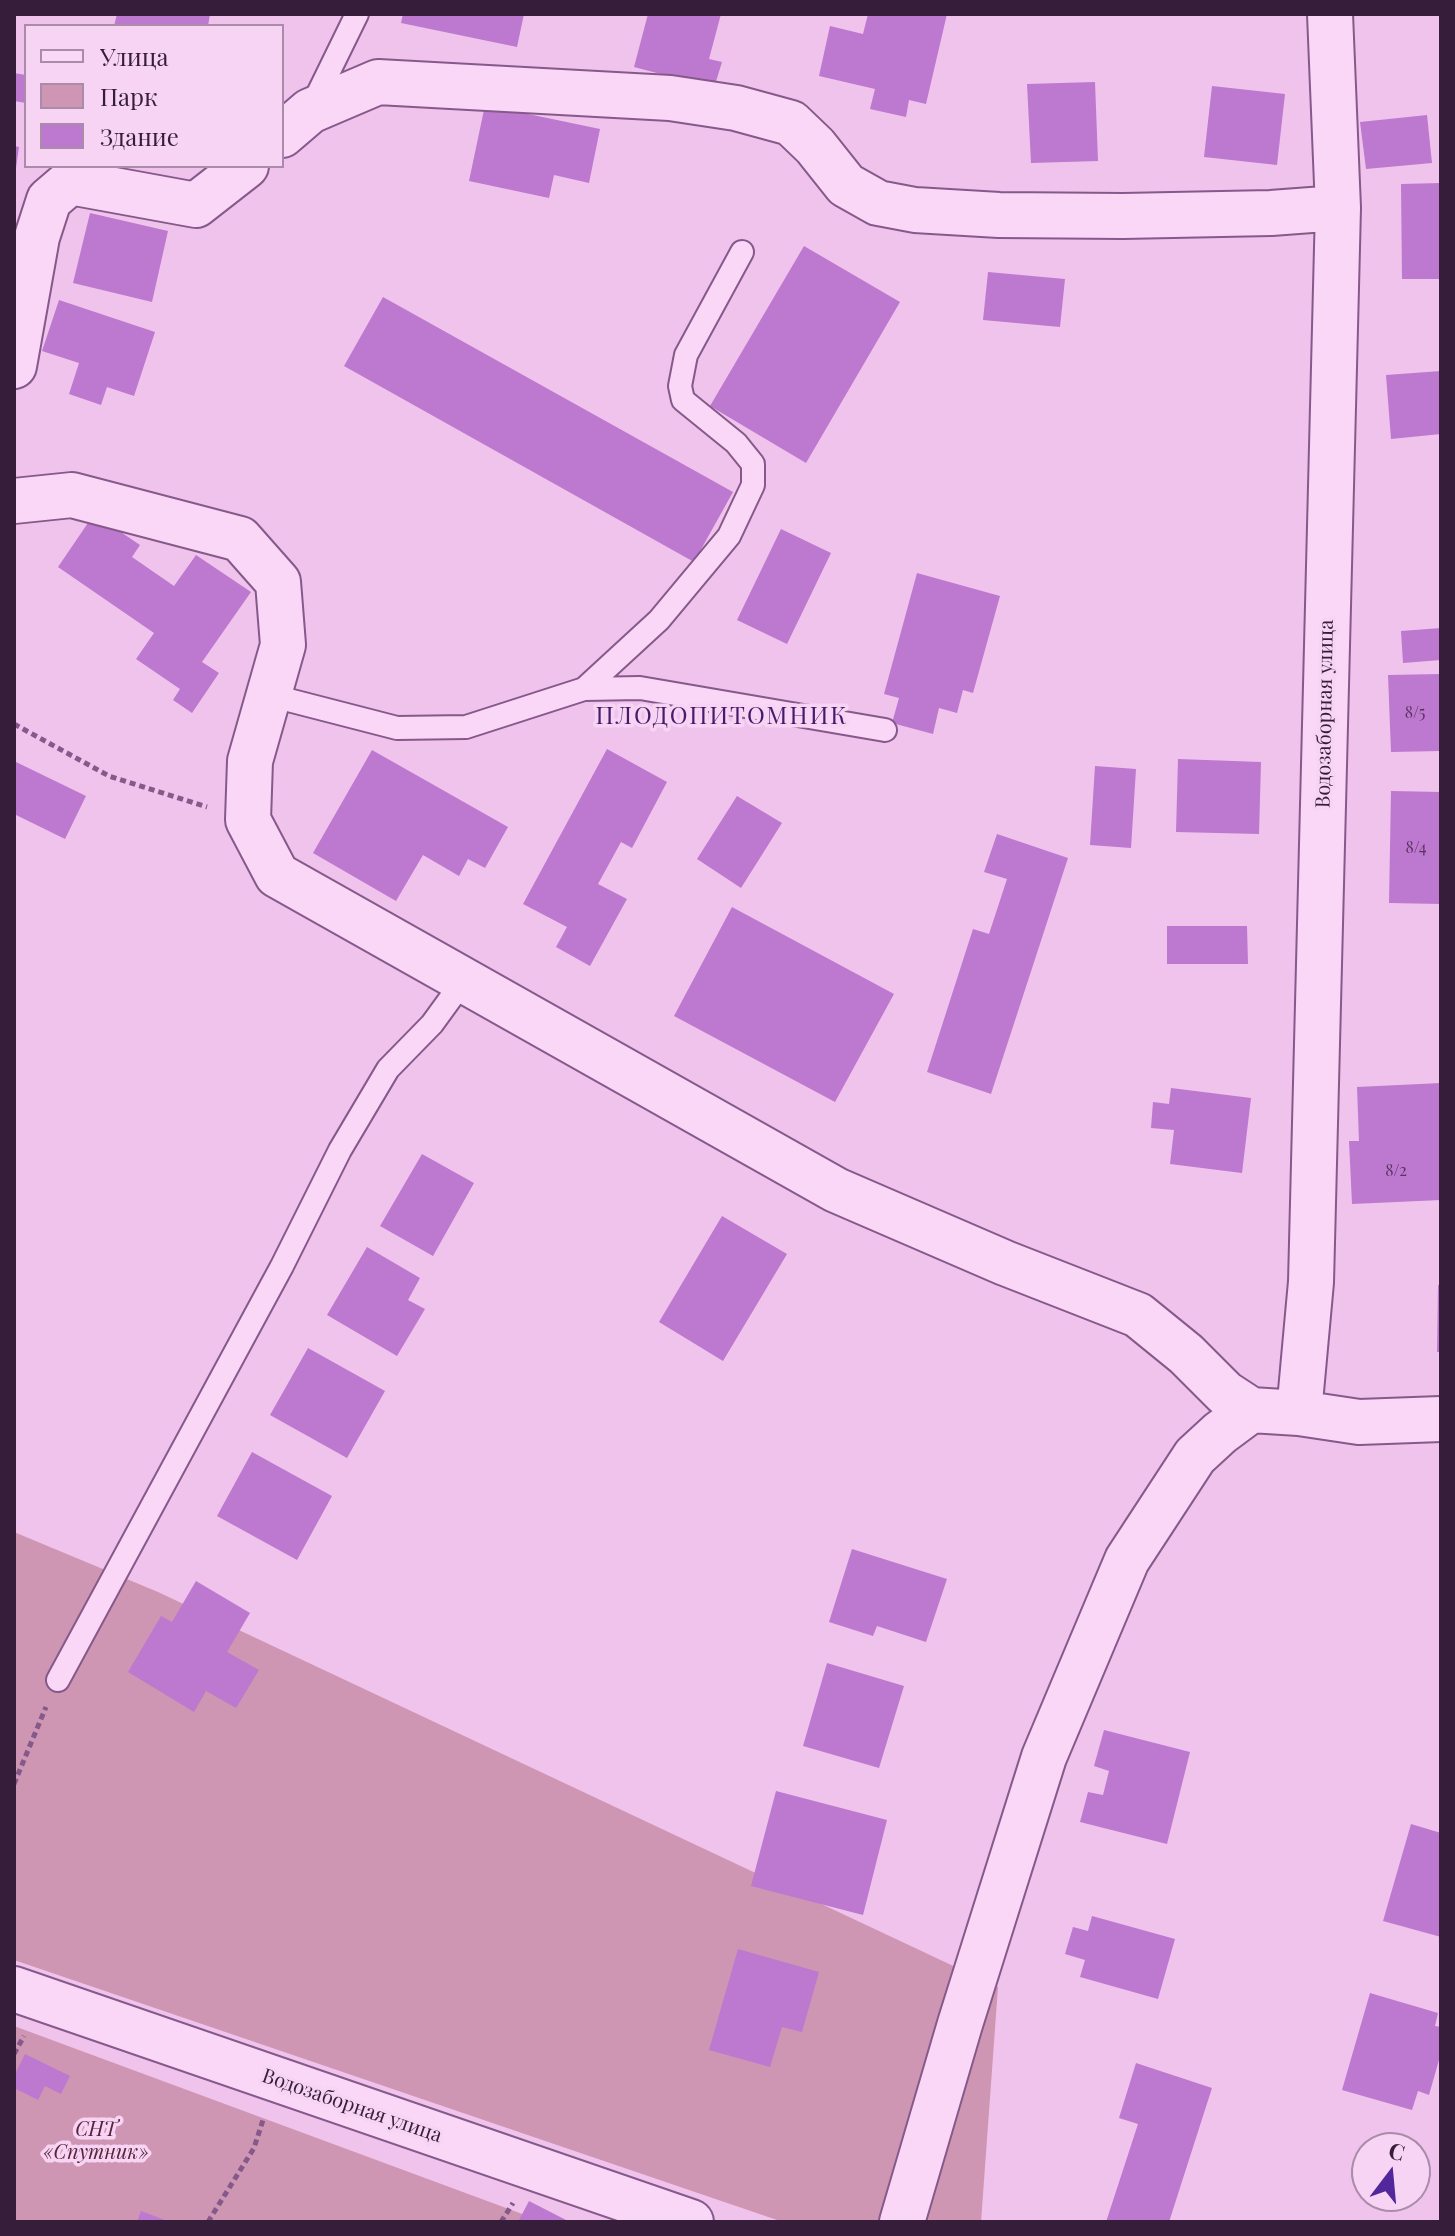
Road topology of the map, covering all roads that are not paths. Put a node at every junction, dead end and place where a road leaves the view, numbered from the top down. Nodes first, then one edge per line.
1 (357, 14) edge
2 (1330, 14) edge
3 (296, 123) edge
4 (243, 168) edge
5 (1338, 208) junction
6 (742, 252) dead end
7 (14, 366) edge
8 (14, 501) edge
9 (584, 689) junction
10 (269, 695) junction
11 (885, 730) dead end
12 (464, 980) junction
13 (1251, 1410) junction
14 (1299, 1413) junction
15 (1441, 1419) edge
16 (58, 1680) road end
17 (14, 1989) edge
18 (691, 2222) edge
19 (902, 2222) edge

1 - 3 lane
2 - 5 street, Водозаборная улица
3 - 5 street
4 - 7 street
5 - 14 street, Водозаборная улица
6 - 9 lane
8 - 10 street
9 - 10 lane
9 - 11 lane
10 - 12 street
12 - 13 street
12 - 16 lane
13 - 14 street
13 - 19 street
14 - 15 street
17 - 18 street, Водозаборная улица

